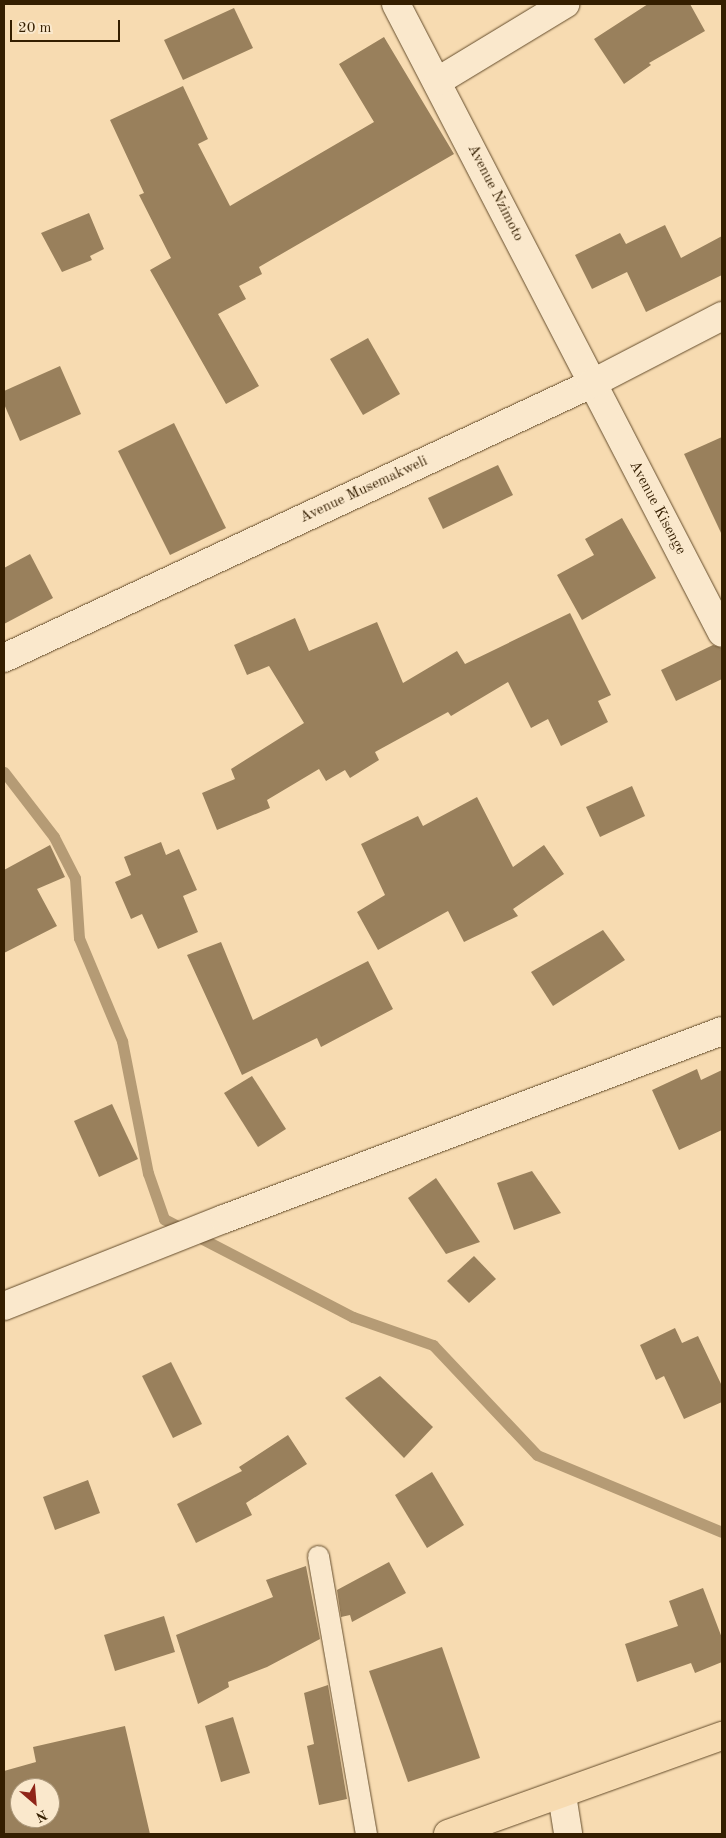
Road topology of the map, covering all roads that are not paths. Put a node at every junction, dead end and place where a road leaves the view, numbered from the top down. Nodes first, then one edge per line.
1 (396, 4) edge
2 (565, 4) edge
3 (438, 81) junction
4 (722, 316) edge
5 (591, 384) junction
6 (722, 633) edge
7 (4, 658) edge
8 (722, 1031) edge
9 (4, 1306) edge
10 (318, 1556) dead end
11 (722, 1736) edge
12 (562, 1795) junction
13 (366, 1834) edge
14 (448, 1834) edge
15 (568, 1834) edge

1 - 3 street, Avenue Nzimoto
2 - 3 street
3 - 5 street, Avenue Nzimoto
4 - 5 street, Avenue Musemakweli
5 - 6 street, Avenue Kisenge
5 - 7 street, Avenue Musemakweli
8 - 9 street
10 - 13 lane
11 - 12 main road
12 - 14 main road
12 - 15 street

